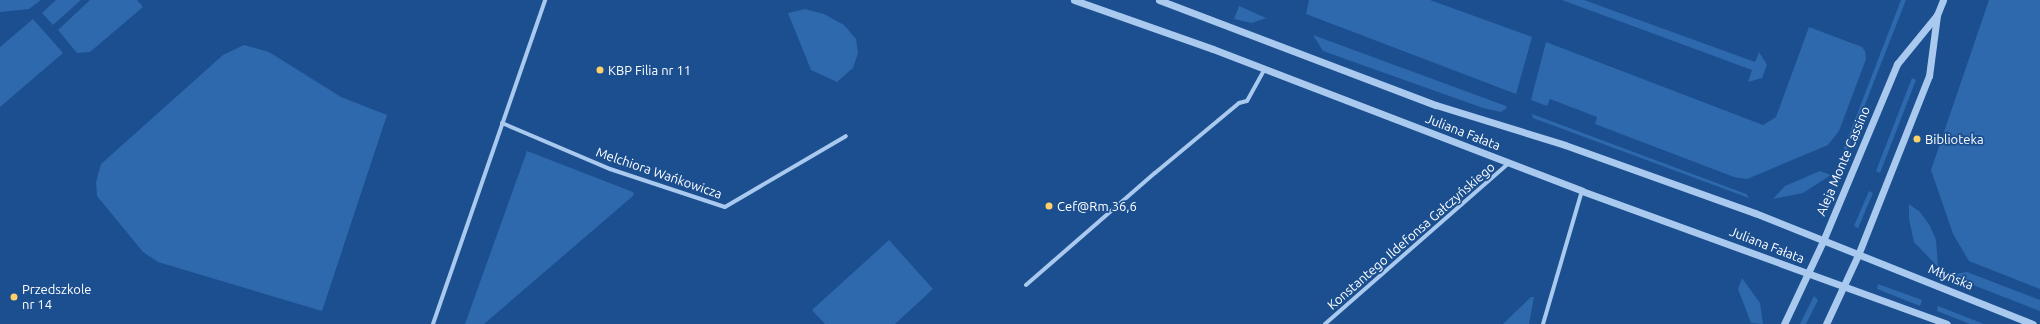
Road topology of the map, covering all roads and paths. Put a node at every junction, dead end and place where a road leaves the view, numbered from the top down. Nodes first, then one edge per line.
1 (545, 0) edge
2 (1074, 0) edge
3 (1159, 0) edge
4 (1943, 0) edge
5 (1937, 15) junction
6 (1265, 69) junction
7 (502, 123) junction
8 (846, 136) dead end
9 (1509, 162) junction
10 (1582, 191) junction
11 (1823, 241) junction
12 (1858, 255) junction
13 (1808, 273) junction
14 (1026, 285) dead end
15 (1844, 285) junction
16 (433, 324) edge
17 (1325, 324) edge
18 (1543, 324) edge
19 (1784, 324) edge
20 (1826, 324) edge
21 (1948, 324) edge
22 (2033, 324) edge

1 - 7 street
2 - 6 street, Juliana Fałata
3 - 11 street, Juliana Fałata
4 - 5 street, Aleja Monte Cassino
5 - 11 street, Aleja Monte Cassino
5 - 12 street, Aleja Monte Cassino
6 - 9 street, Juliana Fałata
6 - 14 street
7 - 8 street, Melchiora Wańkowicza
7 - 16 street
9 - 10 street, Juliana Fałata
9 - 17 street, Konstantego Ildefonsa Gałczyńskiego
10 - 13 street, Juliana Fałata
10 - 18 street
11 - 12 street, Juliana Fałata
11 - 13 street, Aleja Monte Cassino
12 - 15 street, Aleja Monte Cassino
12 - 22 street, Młyńska
13 - 15 street, Juliana Fałata
13 - 19 street, Aleja Monte Cassino
15 - 20 street, Aleja Monte Cassino
15 - 21 street

